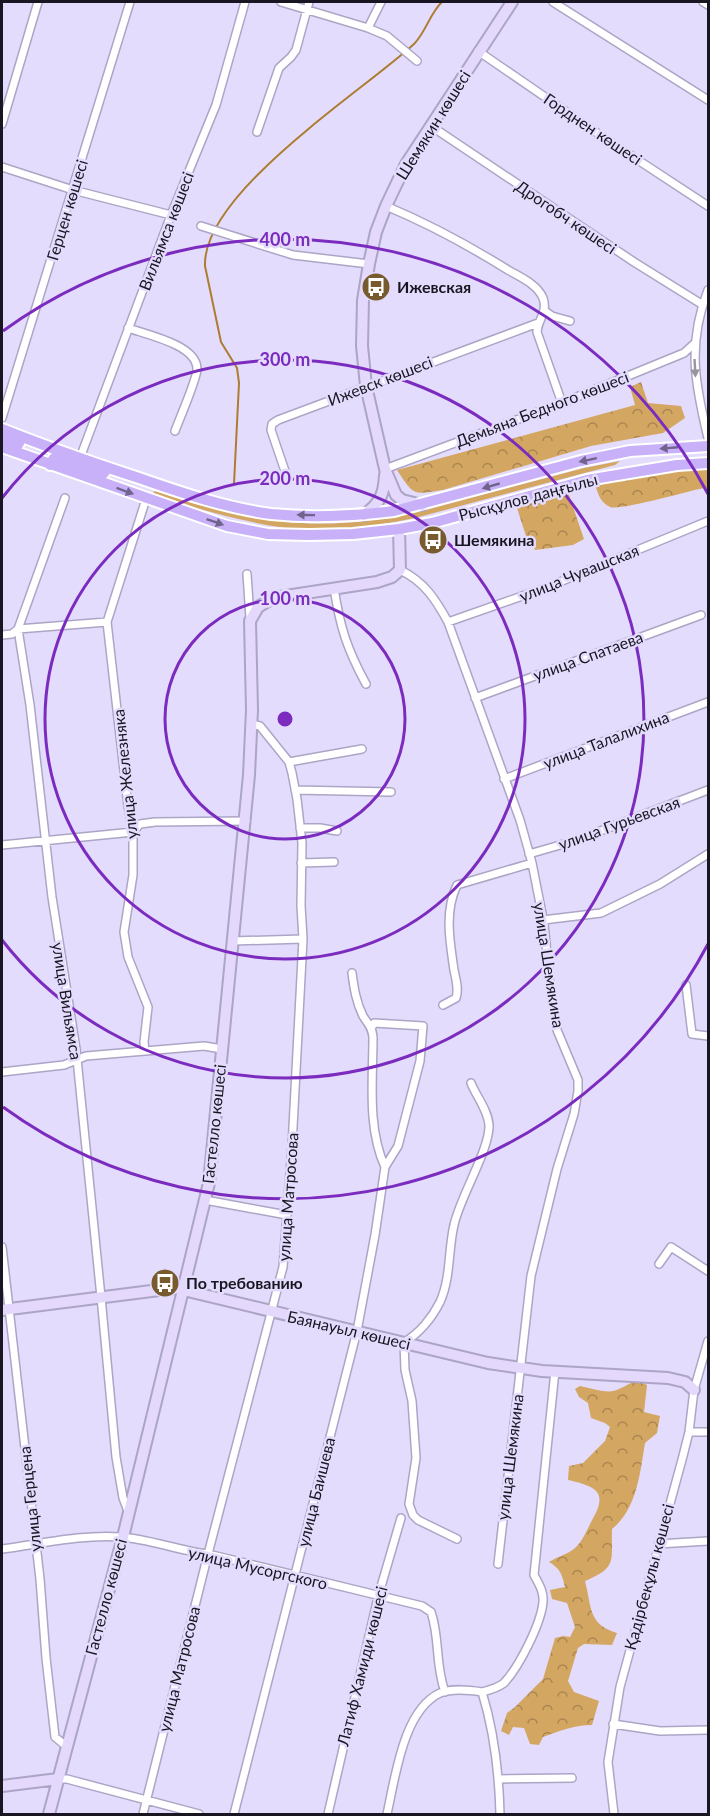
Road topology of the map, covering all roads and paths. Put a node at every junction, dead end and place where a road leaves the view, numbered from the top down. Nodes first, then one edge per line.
1 (38, 2) edge
2 (130, 2) edge
3 (245, 2) edge
4 (281, 2) edge
5 (381, 2) edge
6 (512, 2) edge
7 (553, 2) edge
8 (703, 2) edge
9 (308, 5) edge
10 (708, 5) edge
11 (368, 28) junction
12 (478, 51) junction
13 (417, 61) dead end
14 (708, 100) edge
15 (2, 124) edge
16 (431, 126) junction
17 (257, 132) dead end
18 (2, 167) edge
19 (73, 190) junction
20 (386, 206) junction
21 (708, 206) edge
22 (171, 215) junction
23 (205, 228) dead end
24 (369, 264) junction
25 (708, 290) edge
26 (703, 305) junction
27 (545, 311) junction
28 (570, 321) dead end
29 (538, 322) junction
30 (128, 328) junction
31 (695, 343) junction
32 (366, 386) junction
33 (562, 403) junction
34 (2, 418) edge
35 (2, 429) edge
36 (175, 431) dead end
37 (22, 437) junction
38 (708, 438) edge
39 (2, 440) edge
40 (708, 446) edge
41 (2, 447) edge
42 (630, 452) junction
43 (80, 458) junction
44 (708, 463) edge
45 (50, 465) junction
46 (108, 468) junction
47 (385, 469) junction
48 (633, 471) junction
49 (286, 474) dead end
50 (65, 498) dead end
51 (146, 499) junction
52 (423, 505) junction
53 (364, 515) junction
54 (708, 521) edge
55 (399, 529) junction
56 (400, 570) junction
57 (248, 574) dead end
58 (334, 588) junction
59 (701, 615) dead end
60 (250, 621) junction
61 (107, 622) junction
62 (448, 622) junction
63 (18, 629) junction
64 (2, 635) edge
65 (366, 684) dead end
66 (476, 698) junction
67 (708, 702) edge
68 (251, 724) junction
69 (362, 749) dead end
70 (289, 762) junction
71 (504, 779) junction
72 (295, 790) junction
73 (708, 790) edge
74 (391, 792) dead end
75 (246, 821) junction
76 (300, 828) junction
77 (337, 831) dead end
78 (133, 832) junction
79 (46, 840) junction
80 (2, 845) edge
81 (529, 854) junction
82 (708, 854) edge
83 (334, 862) dead end
84 (532, 863) junction
85 (301, 864) junction
86 (543, 920) junction
87 (303, 939) junction
88 (232, 940) junction
89 (352, 973) dead end
90 (686, 985) dead end
91 (443, 1005) dead end
92 (372, 1027) junction
93 (708, 1036) edge
94 (222, 1048) junction
95 (146, 1051) junction
96 (77, 1059) junction
97 (2, 1072) edge
98 (471, 1083) dead end
99 (385, 1167) junction
100 (205, 1200) junction
101 (287, 1215) junction
102 (2, 1247) edge
103 (659, 1264) dead end
104 (708, 1271) edge
105 (184, 1290) junction
106 (101, 1297) junction
107 (5, 1310) edge
108 (271, 1311) junction
109 (357, 1331) junction
110 (708, 1341) edge
111 (404, 1342) junction
112 (521, 1368) junction
113 (555, 1371) junction
114 (694, 1390) junction
115 (689, 1432) junction
116 (708, 1432) edge
117 (128, 1511) junction
118 (401, 1518) dead end
119 (123, 1537) junction
120 (457, 1539) dead end
121 (708, 1541) edge
122 (658, 1544) junction
123 (35, 1545) junction
124 (2, 1549) edge
125 (208, 1554) junction
126 (498, 1564) dead end
127 (294, 1577) junction
128 (378, 1597) junction
129 (445, 1692) junction
130 (482, 1692) junction
131 (613, 1724) junction
132 (708, 1730) edge
133 (66, 1746) junction
134 (572, 1778) dead end
135 (58, 1779) junction
136 (498, 1779) junction
137 (2, 1786) edge
138 (146, 1800) junction
139 (50, 1815) edge
140 (143, 1815) edge
141 (199, 1815) edge
142 (234, 1815) edge
143 (328, 1815) edge
144 (387, 1815) edge
145 (500, 1815) edge
146 (614, 1815) edge

1 - 15 street
2 - 19 street, Герцен көшесі
3 - 22 street, Вильямса көшесі
4 - 9 street
5 - 11 street
6 - 12 street, Шемякин көшесі
7 - 14 street
8 - 10 street
9 - 11 street
9 - 17 street
11 - 13 street
12 - 16 street, Шемякин көшесі
12 - 21 street, Горднен көшесі
16 - 20 street, Шемякин көшесі
16 - 26 street, Дрогобч көшесі
18 - 19 street
19 - 22 street
19 - 34 street, Герцен көшесі
20 - 24 street, Шемякин көшесі
20 - 27 street
22 - 30 street, Вильямса көшесі
23 - 24 street
24 - 32 street, Шемякин көшесі
25 - 26 street
26 - 31 street
27 - 28 street
27 - 29 street
29 - 32 street, Ижевск көшесі
29 - 33 street
30 - 36 street
30 - 43 street, Вильямса көшесі
31 - 33 street, Демьяна Бедного көшесі
31 -> 38 street
32 - 47 street, Шемякин көшесі
32 - 49 street, Ижевск көшесі
33 - 47 street, Демьяна Бедного көшесі
35 - 37 main road, Рысқұлов даңғылы
37 - 39 main road
37 - 43 main road, Рысқұлов даңғылы
40 -> 42 main road, Рысқұлов даңғылы
41 - 45 main road, Рысқұлов даңғылы
42 - 48 main road
42 -> 52 main road, Рысқұлов даңғылы
43 - 46 main road, Рысқұлов даңғылы
44 - 48 main road, Рысқұлов даңғылы
45 - 46 main road
45 -> 51 main road, Рысқұлов даңғылы
53 -> 46 main road, Рысқұлов даңғылы
47 - 52 street, Шемякин көшесі
47 - 53 street, Шемякин көшесі
48 - 55 main road, Рысқұлов даңғылы
50 - 63 street, улица Вильямса
51 -> 55 main road, Рысқұлов даңғылы
51 - 61 street, улица Железняка
52 - 53 main road, Рысқұлов даңғылы
54 - 62 street, улица Чувашская
55 - 56 street
56 - 58 street
56 - 62 street, улица Шемякина
57 - 60 street
58 - 60 street
58 - 65 street
59 - 66 street, улица Спатаева
60 - 68 street, Гастелло көшесі
61 - 63 street
61 - 78 street, улица Железняка
62 - 66 street, улица Шемякина
63 - 64 street
63 - 79 street, улица Вильямса
66 - 71 street, улица Шемякина
67 - 71 street, улица Талалихина
68 - 70 street, улица Матросова
68 - 75 street, Гастелло көшесі
69 - 70 street
70 - 72 street, улица Матросова
71 - 81 street, улица Шемякина
72 - 74 street
72 - 76 street, улица Матросова
73 - 81 street, улица Гурьевская
75 - 78 street
75 - 88 street, Гастелло көшесі
76 - 77 street
76 - 85 street, улица Матросова
78 - 79 street
78 - 95 street, улица Железняка
79 - 80 street
79 - 96 street, улица Вильямса
81 - 84 street, улица Шемякина
82 - 86 street
83 - 85 street
84 - 86 street, улица Шемякина
84 - 91 street
85 - 87 street, улица Матросова
86 - 112 street, улица Шемякина
87 - 88 street
87 - 101 street, улица Матросова
88 - 94 street, Гастелло көшесі
89 - 92 street, улица Баишева
90 - 93 street
92 - 99 street, улица Баишева
92 - 99 street, улица Баишева
94 - 95 street
94 - 100 street, Гастелло көшесі
95 - 96 street
96 - 97 street
96 - 106 street, улица Вильямса
98 - 111 street
99 - 109 street, улица Баишева
100 - 101 street
100 - 105 street, Гастелло көшесі
101 - 108 street, улица Матросова
102 - 107 street, улица Герцена
103 - 104 street
105 - 106 street, Баянауыл көшесі
105 - 108 street, Баянауыл көшесі
105 - 117 street, Гастелло көшесі
106 - 107 street, Баянауыл көшесі
106 - 117 street, улица Вильямса
107 - 123 street, улица Герцена
108 - 109 street, Баянауыл көшесі
108 - 125 street, улица Матросова
109 - 111 street, Баянауыл көшесі
109 - 127 street, улица Баишева
110 - 114 street, Қадірбекұлы көшесі
111 - 112 street, Баянауыл көшесі
111 - 120 street
112 - 113 street, Баянауыл көшесі
112 - 126 street, улица Шемякина
113 - 114 street, Баянауыл көшесі
113 - 130 street
114 - 115 street, Қадірбекұлы көшесі
115 - 116 street
115 - 122 street, Қадірбекұлы көшесі
117 - 119 street, Гастелло көшесі
118 - 128 street, Латиф Хамиди көшесі
119 - 123 street, улица Мусоргского
119 - 125 street, улица Мусоргского
119 - 133 street, Гастелло көшесі
121 - 122 street
122 - 131 street, Қадірбекұлы көшесі
123 - 124 street, улица Мусоргского
123 - 133 street, улица Герцена
125 - 127 street, улица Мусоргского
125 - 138 street, улица Матросова
127 - 128 street, улица Мусоргского
127 - 142 street, улица Баишева
128 - 129 street, улица Мусоргского
128 - 143 street, Латиф Хамиди көшесі
129 - 130 street
129 - 144 street
130 - 136 street
131 - 132 street
131 - 146 street, Қадірбекұлы көшесі
133 - 135 street, Гастелло көшесі
134 - 136 street
135 - 137 street
135 - 138 street
135 - 139 street, Гастелло көшесі
136 - 145 street
138 - 140 street, улица Матросова
138 - 141 street

